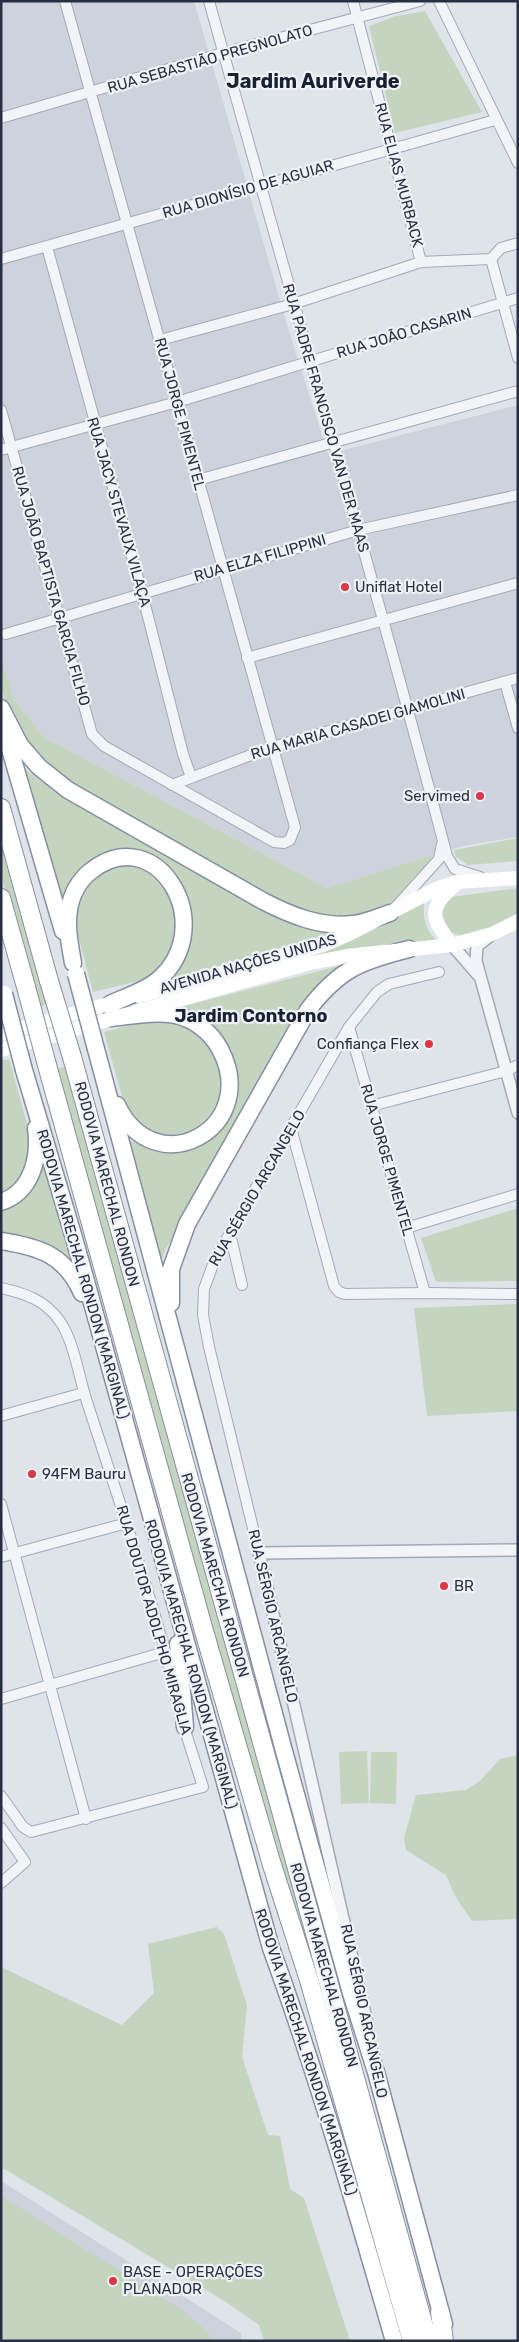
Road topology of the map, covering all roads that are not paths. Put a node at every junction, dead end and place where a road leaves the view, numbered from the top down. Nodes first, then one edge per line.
1 (65, 1) edge
2 (209, 1) edge
3 (353, 1) edge
4 (420, 1) edge
5 (439, 1) edge
6 (358, 18) junction
7 (223, 53) junction
8 (90, 92) junction
9 (1, 118) edge
10 (495, 120) junction
11 (392, 148) junction
12 (518, 163) edge
13 (259, 186) junction
14 (126, 223) junction
15 (518, 243) edge
16 (47, 247) junction
17 (1, 259) edge
18 (491, 259) junction
19 (421, 262) junction
20 (518, 298) edge
21 (502, 302) junction
22 (293, 304) junction
23 (160, 340) junction
24 (518, 358) edge
25 (309, 362) junction
26 (518, 391) edge
27 (177, 402) junction
28 (1, 410) edge
29 (94, 424) junction
30 (333, 442) junction
31 (6, 448) edge
32 (198, 480) junction
33 (518, 495) edge
34 (358, 530) junction
35 (222, 569) junction
36 (518, 583) edge
37 (142, 593) junction
38 (58, 617) junction
39 (384, 620) junction
40 (6, 634) dead end
41 (247, 658) junction
42 (518, 678) edge
43 (505, 682) junction
44 (1, 708) edge
45 (409, 709) junction
46 (1, 719) edge
47 (518, 728) edge
48 (272, 746) junction
49 (191, 778) junction
50 (172, 785) junction
51 (1, 808) edge
52 (442, 836) junction
53 (518, 878) edge
54 (491, 879) junction
55 (457, 882) junction
56 (1, 898) edge
57 (390, 913) junction
58 (518, 921) edge
59 (492, 934) junction
60 (452, 945) junction
61 (409, 949) junction
62 (74, 968) junction
63 (438, 972) dead end
64 (480, 977) junction
65 (3, 988) edge
66 (110, 1011) junction
67 (349, 1026) junction
68 (1, 1034) edge
69 (1, 1050) edge
70 (518, 1066) edge
71 (101, 1068) junction
72 (506, 1071) junction
73 (30, 1091) junction
74 (371, 1106) junction
75 (518, 1113) edge
76 (292, 1128) junction
77 (518, 1194) edge
78 (1, 1202) edge
79 (406, 1228) junction
80 (230, 1233) junction
81 (1, 1241) edge
82 (242, 1285) dead end
83 (1, 1288) edge
84 (425, 1292) junction
85 (518, 1294) edge
86 (102, 1340) junction
87 (174, 1340) junction
88 (83, 1393) junction
89 (1, 1416) edge
90 (1, 1504) edge
91 (127, 1524) junction
92 (518, 1550) edge
93 (259, 1553) junction
94 (15, 1554) junction
95 (1, 1558) edge
96 (174, 1604) junction
97 (165, 1652) junction
98 (52, 1685) junction
99 (1, 1699) edge
100 (184, 1727) junction
101 (1, 1796) edge
102 (86, 1819) junction
103 (1, 1828) edge
104 (1, 1883) edge
105 (376, 2072) junction
106 (440, 2312) junction
107 (394, 2341) edge
108 (412, 2341) edge
109 (428, 2341) edge
110 (444, 2341) edge
111 (449, 2341) edge

1 - 8 street, RUA JORGE PIMENTEL
2 - 7 street, RUA PADRE FRANCISCO VAN DER MAAS
3 - 6 street, RUA ELIAS MURBACK
4 - 6 street, RUA SEBASTIÃO PREGNOLATO
5 - 10 street
6 - 7 street, RUA SEBASTIÃO PREGNOLATO
6 - 11 street, RUA ELIAS MURBACK
7 - 8 street, RUA SEBASTIÃO PREGNOLATO
7 - 13 street, RUA PADRE FRANCISCO VAN DER MAAS
8 - 9 street, RUA SEBASTIÃO PREGNOLATO
8 - 14 street, RUA JORGE PIMENTEL
10 - 11 street, RUA DIONÍSIO DE AGUIAR
10 - 12 street
11 - 13 street, RUA DIONÍSIO DE AGUIAR
11 - 19 street, RUA ELIAS MURBACK
13 - 14 street, RUA DIONÍSIO DE AGUIAR
13 - 22 street, RUA PADRE FRANCISCO VAN DER MAAS
14 - 16 street, RUA DIONÍSIO DE AGUIAR
14 - 23 street, RUA JORGE PIMENTEL
15 - 18 street
16 - 17 street, RUA DIONÍSIO DE AGUIAR
16 - 29 street, RUA JACY STEVAUX VILAÇA
18 - 19 street
18 - 21 street
19 - 22 street
20 - 21 street, RUA JOÃO CASARIN
21 - 24 street
21 - 25 street, RUA JOÃO CASARIN
22 - 23 street
22 - 25 street, RUA PADRE FRANCISCO VAN DER MAAS
23 - 27 street, RUA JORGE PIMENTEL
25 - 27 street, RUA JOÃO CASARIN
25 - 30 street, RUA PADRE FRANCISCO VAN DER MAAS
26 - 30 street
27 - 29 street, RUA JOÃO CASARIN
27 - 32 street, RUA JORGE PIMENTEL
28 - 31 street, RUA JOÃO BAPTISTA GARCIA FILHO
29 - 31 street, RUA JOÃO CASARIN
29 - 37 street, RUA JACY STEVAUX VILAÇA
30 - 32 street
30 - 34 street, RUA PADRE FRANCISCO VAN DER MAAS
31 - 38 street, RUA JOÃO BAPTISTA GARCIA FILHO
32 - 35 street, RUA JORGE PIMENTEL
33 - 34 street, RUA ELZA FILIPPINI
34 - 35 street, RUA ELZA FILIPPINI
34 - 39 street, RUA PADRE FRANCISCO VAN DER MAAS
35 - 37 street, RUA ELZA FILIPPINI
35 - 41 street, RUA JORGE PIMENTEL
36 - 39 street
37 - 38 street, RUA ELZA FILIPPINI
37 - 49 street, RUA JACY STEVAUX VILAÇA
38 - 40 street, RUA ELZA FILIPPINI
38 - 50 street, RUA JOÃO BAPTISTA GARCIA FILHO
39 - 41 street
39 - 45 street, RUA PADRE FRANCISCO VAN DER MAAS
41 - 48 street, RUA JORGE PIMENTEL
42 - 43 street, RUA MARIA CASADEI GIAMOLINI
43 - 45 street, RUA MARIA CASADEI GIAMOLINI
43 - 47 street
44 - 57 highway
45 - 48 street, RUA MARIA CASADEI GIAMOLINI
45 - 52 street, RUA PADRE FRANCISCO VAN DER MAAS
46 - 62 highway
48 - 49 street, RUA MARIA CASADEI GIAMOLINI
48 - 50 street, RUA JORGE PIMENTEL
49 - 50 street, RUA MARIA CASADEI GIAMOLINI
51 - 109 highway, RODOVIA MARECHAL RONDON, bridge
52 - 54 street, RUA PADRE FRANCISCO VAN DER MAAS
52 - 57 street, RUA PADRE FRANCISCO VAN DER MAAS
53 - 54 main road, AVENIDA NAÇÕES UNIDAS
54 - 55 main road, AVENIDA NAÇÕES UNIDAS
55 - 57 main road, AVENIDA NAÇÕES UNIDAS
55 - 60 main road
56 - 108 highway, RODOVIA MARECHAL RONDON, bridge
57 - 66 main road, AVENIDA NAÇÕES UNIDAS
58 - 59 main road, AVENIDA NAÇÕES UNIDAS
59 - 60 main road, AVENIDA NAÇÕES UNIDAS
59 - 64 street
60 - 61 main road, AVENIDA NAÇÕES UNIDAS
60 - 64 street
61 - 66 main road, AVENIDA NAÇÕES UNIDAS
61 - 87 highway
62 - 66 highway
62 - 71 highway, bridge
63 - 67 street, RUA SÉRGIO ARCANGELO
64 - 72 street
65 - 73 highway, RODOVIA MARECHAL RONDON (MARGINAL), bridge
66 - 68 main road, AVENIDA NAÇÕES UNIDAS
66 - 69 main road, AVENIDA NAÇÕES UNIDAS
66 - 71 highway
67 - 74 street, RUA JORGE PIMENTEL
67 - 76 street, RUA SÉRGIO ARCANGELO
70 - 72 street
71 - 87 highway
72 - 74 street
72 - 75 street
73 - 78 highway
73 - 86 highway, RODOVIA MARECHAL RONDON (MARGINAL)
74 - 79 street, RUA JORGE PIMENTEL
76 - 80 street, RUA SÉRGIO ARCANGELO
76 - 84 street
77 - 79 street
79 - 84 street, RUA JORGE PIMENTEL
80 - 82 street
80 - 93 street, RUA SÉRGIO ARCANGELO
81 - 86 highway
83 - 88 street, RUA DOUTOR ADOLPHO MIRAGLIA
84 - 85 street
86 - 96 highway, RODOVIA MARECHAL RONDON (MARGINAL)
87 - 105 highway
88 - 89 street
88 - 91 street, RUA DOUTOR ADOLPHO MIRAGLIA
90 - 94 street
91 - 94 street
91 - 97 street, RUA DOUTOR ADOLPHO MIRAGLIA
92 - 93 street
93 - 105 street, RUA SÉRGIO ARCANGELO
94 - 95 street
94 - 98 street
96 - 100 highway
96 - 107 highway, RODOVIA MARECHAL RONDON (MARGINAL)
97 - 98 street
97 - 100 street, RUA DOUTOR ADOLPHO MIRAGLIA
98 - 99 street
98 - 102 street
100 - 102 street, RUA DOUTOR ADOLPHO MIRAGLIA
101 - 102 street
103 - 104 street
105 - 106 highway, RUA SÉRGIO ARCANGELO
106 - 110 highway
106 - 111 highway, RUA SÉRGIO ARCANGELO

